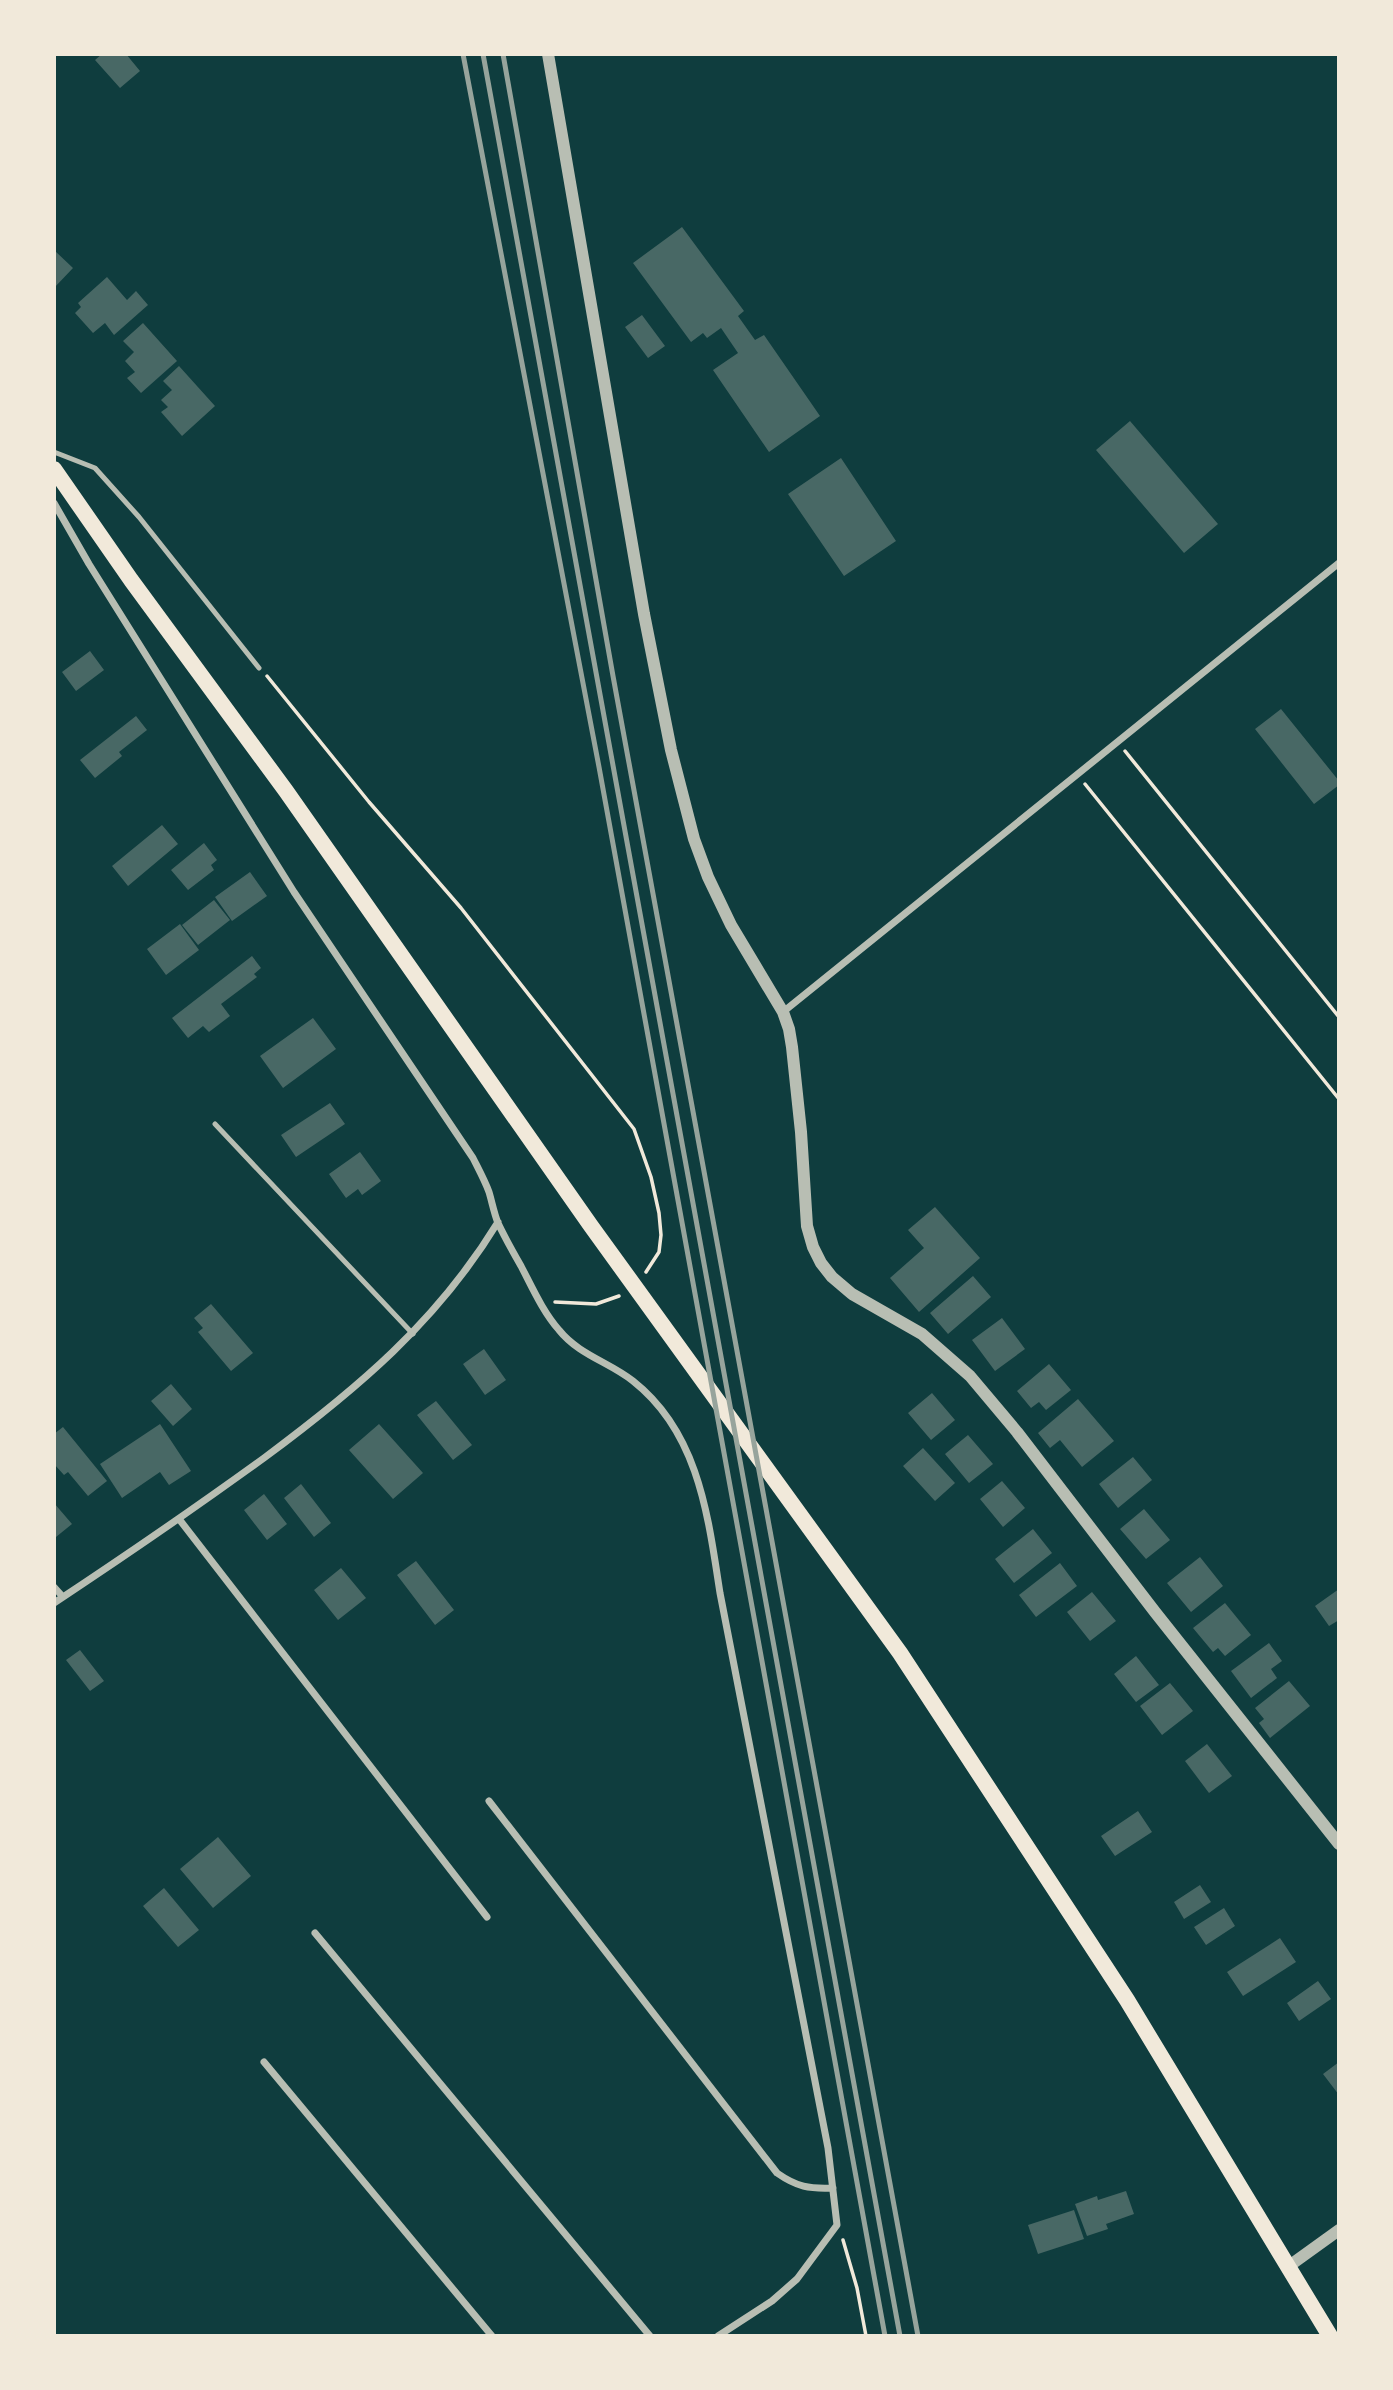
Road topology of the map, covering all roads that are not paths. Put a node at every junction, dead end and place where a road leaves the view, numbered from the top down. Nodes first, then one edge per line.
1 (548, 54) edge
2 (54, 452) edge
3 (54, 470) edge
4 (54, 503) edge
5 (1339, 563) edge
6 (259, 668) road end
7 (783, 1012) junction
8 (215, 1124) dead end
9 (498, 1223) junction
10 (413, 1334) junction
11 (179, 1519) junction
12 (54, 1587) edge
13 (63, 1597) junction
14 (54, 1603) edge
15 (489, 1801) dead end
16 (1339, 1844) edge
17 (486, 1917) dead end
18 (315, 1933) dead end
19 (264, 2062) dead end
20 (833, 2188) junction
21 (1339, 2230) edge
22 (1289, 2266) junction
23 (492, 2336) edge
24 (650, 2336) edge
25 (719, 2336) edge
26 (1330, 2336) edge

1 - 7 street
2 - 6 lane
3 - 22 main road
4 - 9 street
5 - 7 street
7 - 16 street
8 - 10 lane
9 - 10 street
9 - 20 street
10 - 11 street
11 - 13 street
11 - 17 street
12 - 13 street
13 - 14 street
15 - 20 street
18 - 24 street
19 - 23 street
20 - 25 street
21 - 22 street
22 - 26 main road

